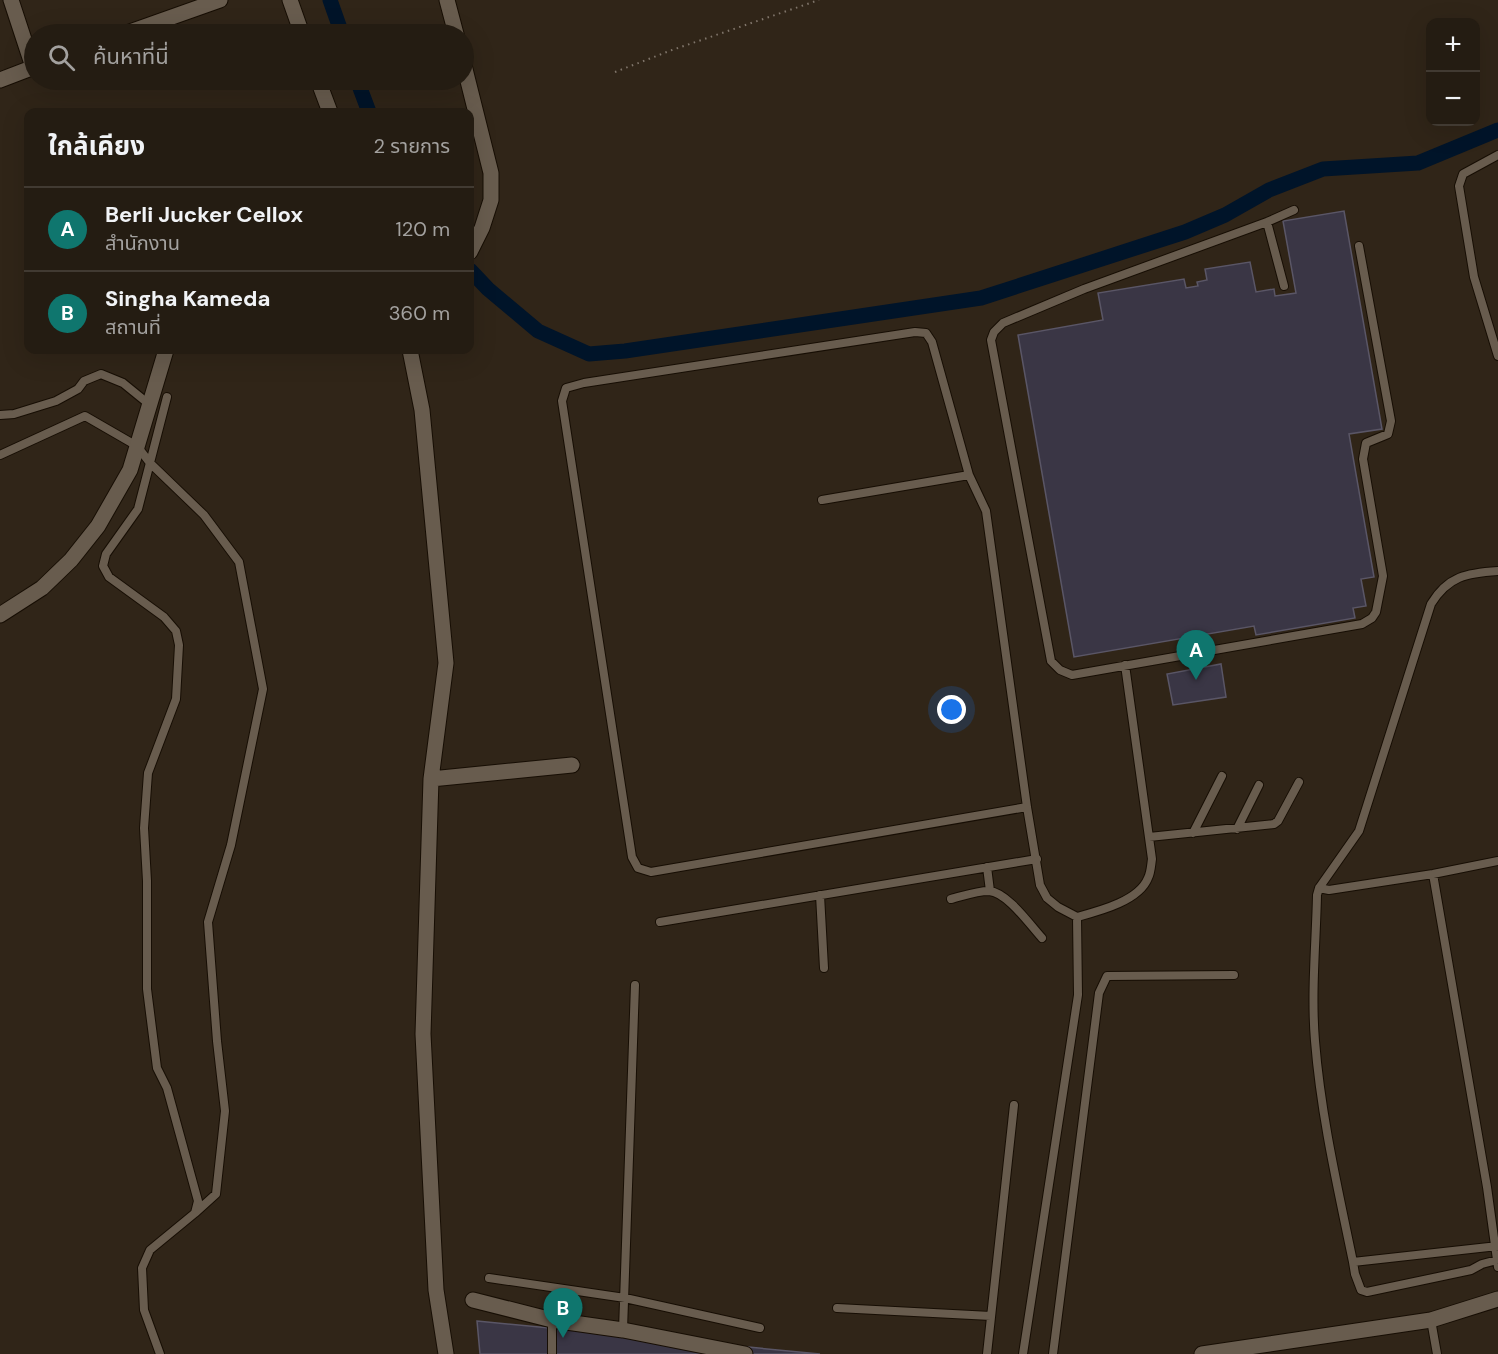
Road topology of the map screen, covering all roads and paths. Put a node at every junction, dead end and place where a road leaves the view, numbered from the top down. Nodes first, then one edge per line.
1 (11, 0) edge
2 (220, 0) edge
3 (290, 0) edge
4 (447, 0) edge
5 (819, 0) edge
6 (152, 24) edge
7 (298, 24) edge
8 (453, 24) edge
9 (24, 38) edge
10 (24, 71) edge
11 (615, 72) dead end
12 (0, 80) edge
13 (322, 90) edge
14 (470, 90) edge
15 (328, 108) edge
16 (1498, 155) edge
17 (1294, 210) dead end
18 (1267, 222) junction
19 (474, 244) edge
20 (1359, 246) dead end
21 (1284, 286) dead end
22 (165, 354) edge
23 (411, 354) edge
24 (1498, 356) edge
25 (167, 398) dead end
26 (150, 405) junction
27 (0, 416) edge
28 (137, 446) junction
29 (0, 455) edge
30 (150, 463) junction
31 (969, 475) junction
32 (822, 500) dead end
33 (1498, 571) edge
34 (0, 615) edge
35 (1125, 665) junction
36 (572, 765) dead end
37 (1222, 776) dead end
38 (431, 779) junction
39 (1299, 782) dead end
40 (1259, 785) dead end
41 (1027, 807) junction
42 (1237, 829) junction
43 (1193, 833) junction
44 (1149, 837) junction
45 (1037, 859) junction
46 (1498, 861) edge
47 (987, 867) junction
48 (1433, 874) junction
49 (1319, 888) junction
50 (990, 891) junction
51 (820, 896) junction
52 (951, 899) dead end
53 (1077, 917) junction
54 (660, 922) dead end
55 (1042, 938) dead end
56 (824, 968) dead end
57 (1234, 975) dead end
58 (635, 985) dead end
59 (1014, 1106) dead end
60 (195, 1213) junction
61 (1497, 1246) edge
62 (1353, 1262) junction
63 (1498, 1264) edge
64 (489, 1278) dead end
65 (625, 1298) junction
66 (1498, 1299) edge
67 (473, 1300) dead end
68 (837, 1308) dead end
69 (991, 1316) junction
70 (552, 1320) junction
71 (1431, 1320) junction
72 (760, 1328) dead end
73 (623, 1330) junction
74 (160, 1354) edge
75 (446, 1354) edge
76 (552, 1354) edge
77 (745, 1354) edge
78 (987, 1354) edge
79 (1023, 1354) edge
80 (1053, 1354) edge
81 (1202, 1354) edge
82 (1437, 1354) edge

1 - 9 street
2 - 6 street
3 - 7 street
4 - 8 street
5 - 11 path
10 - 12 street
13 - 15 street
14 - 19 street
16 - 24 lane
17 - 18 lane
18 - 21 lane
18 - 35 lane
20 - 35 lane
22 - 26 street
23 - 38 street
25 - 30 lane
26 - 27 lane
26 - 28 street
28 - 29 lane
28 - 30 lane
28 - 34 street
30 - 60 lane
30 - 60 lane
31 - 32 lane
31 - 41 lane
31 - 41 lane
33 - 49 lane
35 - 44 lane
36 - 38 street
37 - 43 lane
38 - 75 street
39 - 42 lane
40 - 42 lane
41 - 45 lane
42 - 43 lane
43 - 44 lane
44 - 53 lane
45 - 47 lane
45 - 53 lane
46 - 48 lane
47 - 50 lane
47 - 51 lane
48 - 49 lane
48 - 61 lane
49 - 62 lane
50 - 52 lane
50 - 55 lane
51 - 54 lane
51 - 56 lane
53 - 79 lane
57 - 80 lane
58 - 65 lane
59 - 69 lane
60 - 74 lane
61 - 62 lane
61 - 63 lane
62 - 63 lane
64 - 65 lane
65 - 72 lane
65 - 73 lane
66 - 71 street
67 - 70 street
68 - 69 lane
69 - 78 lane
70 - 73 street
70 - 76 lane
71 - 81 street
71 - 82 lane
73 - 77 street

